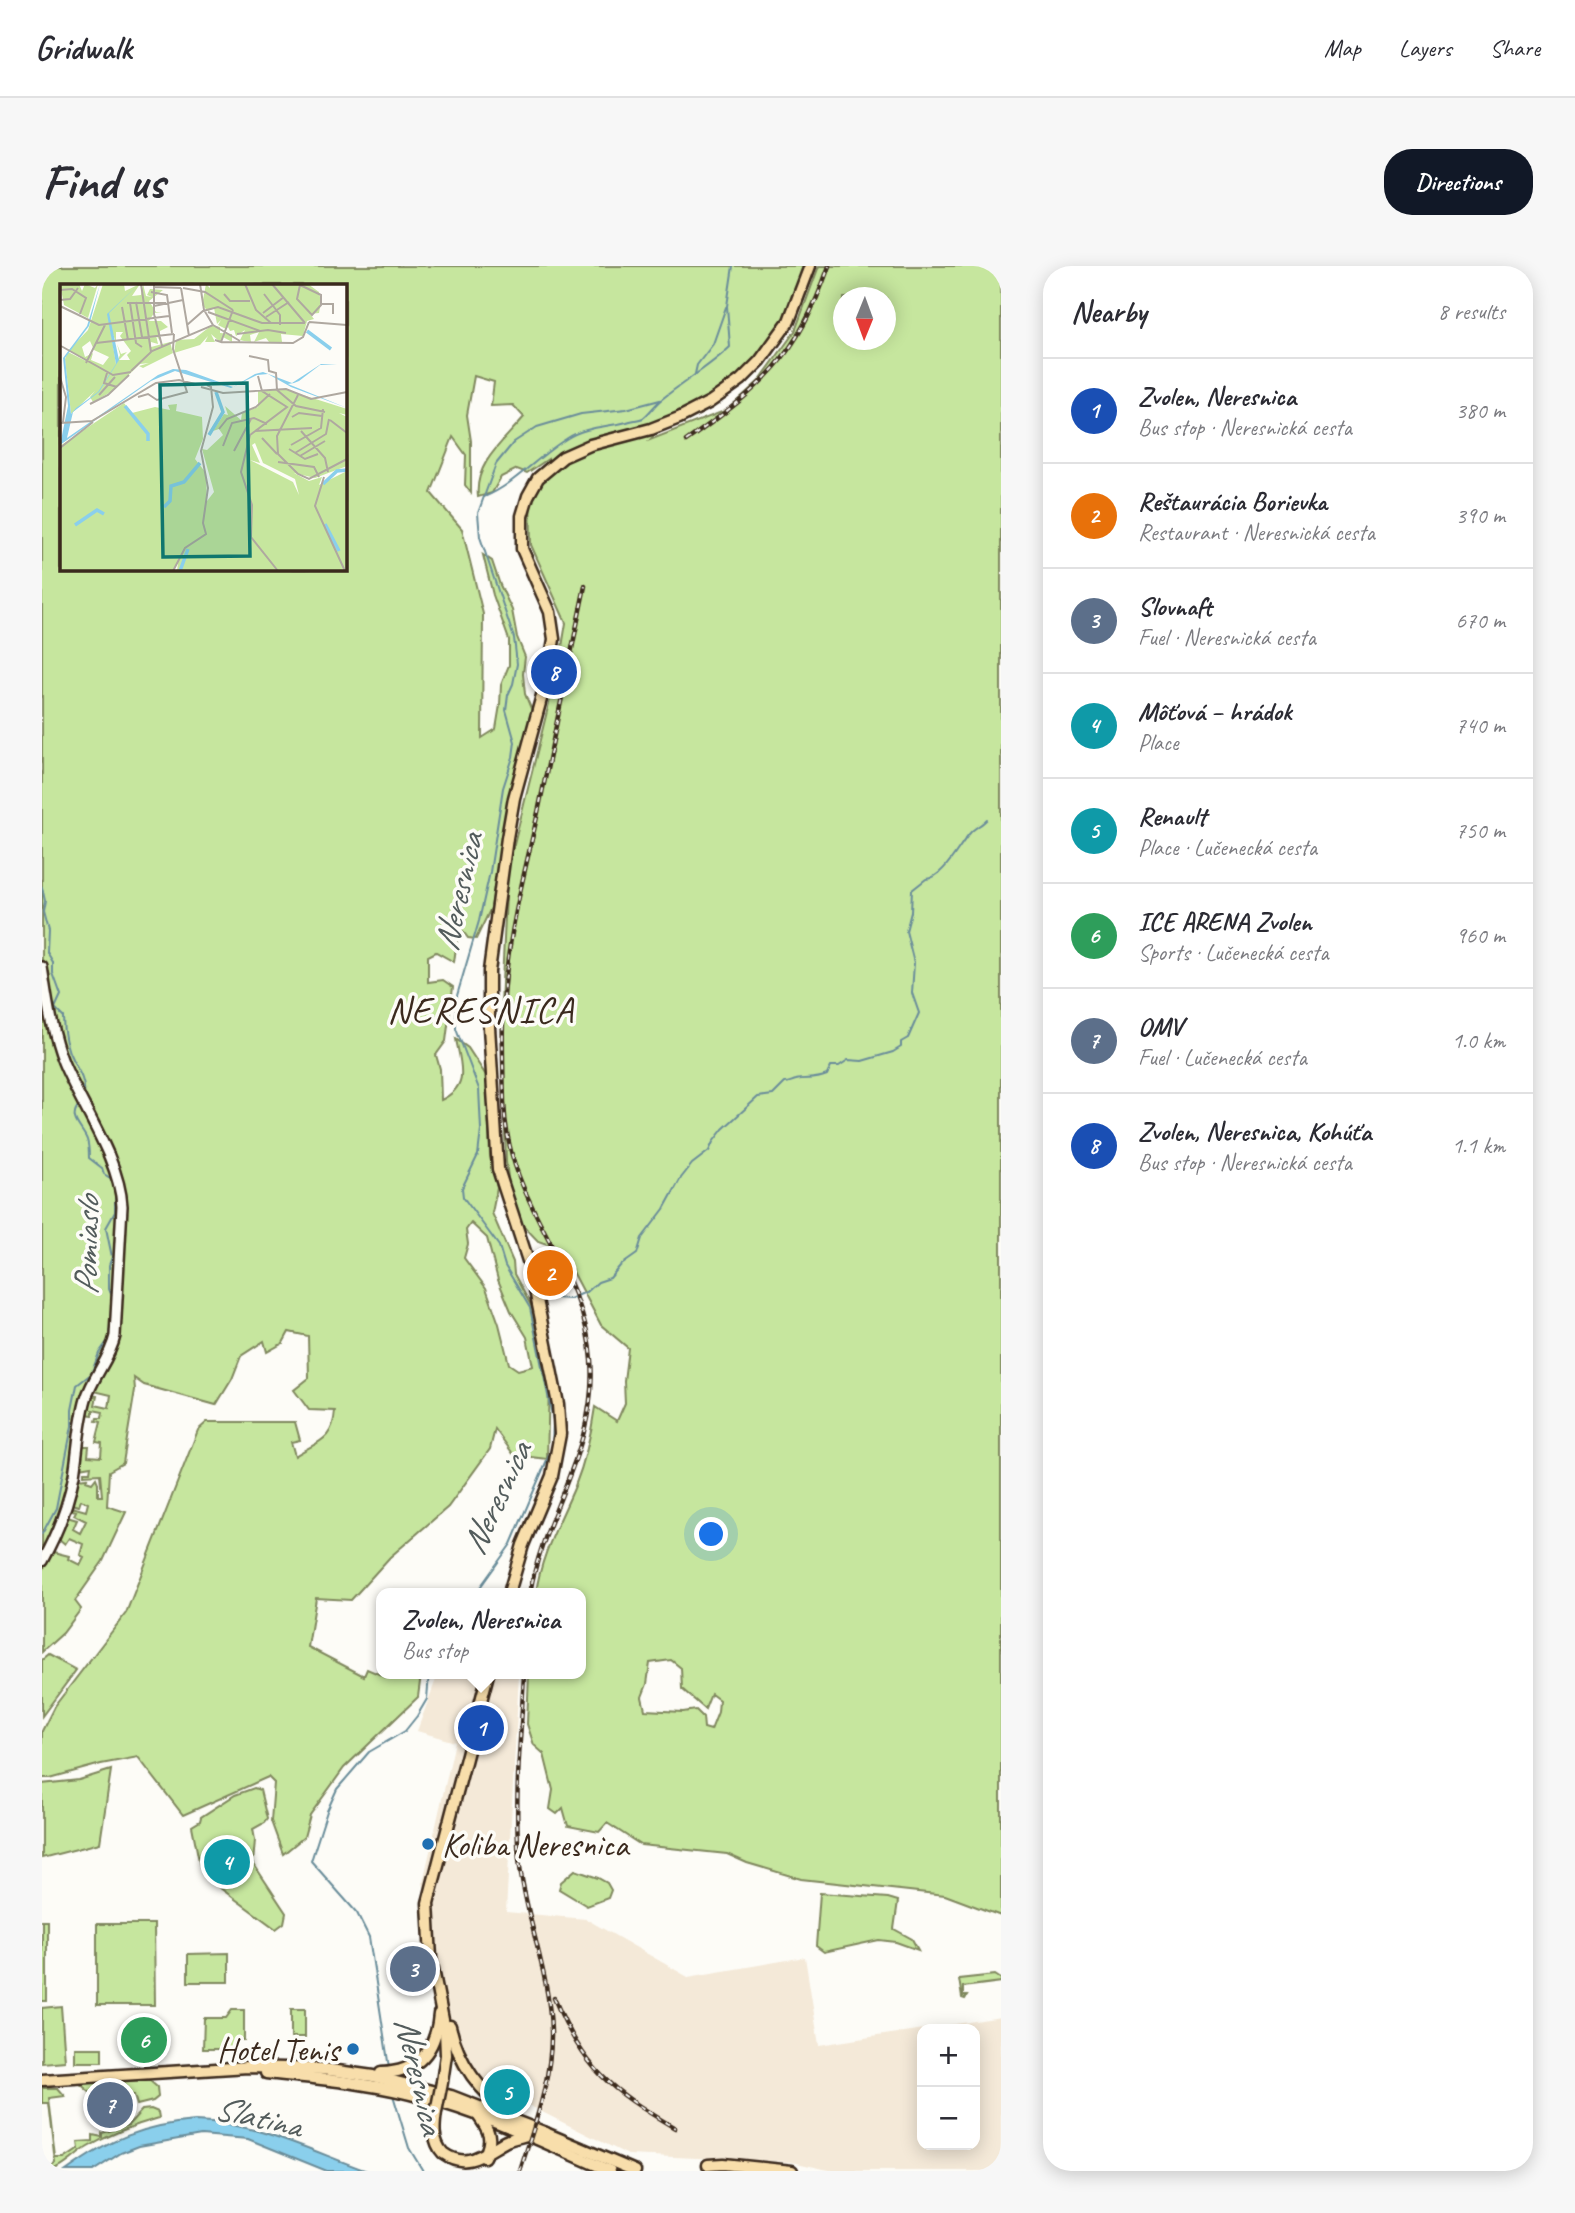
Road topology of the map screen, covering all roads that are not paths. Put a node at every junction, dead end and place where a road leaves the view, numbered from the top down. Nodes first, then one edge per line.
1 (810, 266) edge
2 (42, 967) edge
3 (42, 1561) edge
4 (511, 1588) edge
5 (487, 1679) edge
6 (440, 1999) junction
7 (229, 2069) junction
8 (380, 2079) junction
9 (42, 2080) edge
10 (399, 2082) junction
11 (477, 2114) junction
12 (546, 2133) junction
13 (527, 2135) junction
14 (484, 2157) junction
15 (709, 2168) edge
16 (610, 2171) edge
17 (635, 2171) edge
18 (792, 2171) edge

1 - 4 main road
2 - 3 street
5 - 6 main road
6 - 10 main road
6 - 12 main road
6 - 14 main road, bridge
7 - 8 main road
7 - 8 main road
7 - 9 main road
8 - 10 main road
10 - 11 main road
10 - 12 main road
11 - 13 main road
11 - 14 main road
12 - 17 main road
13 - 14 main road
13 - 16 main road
15 - 18 main road

